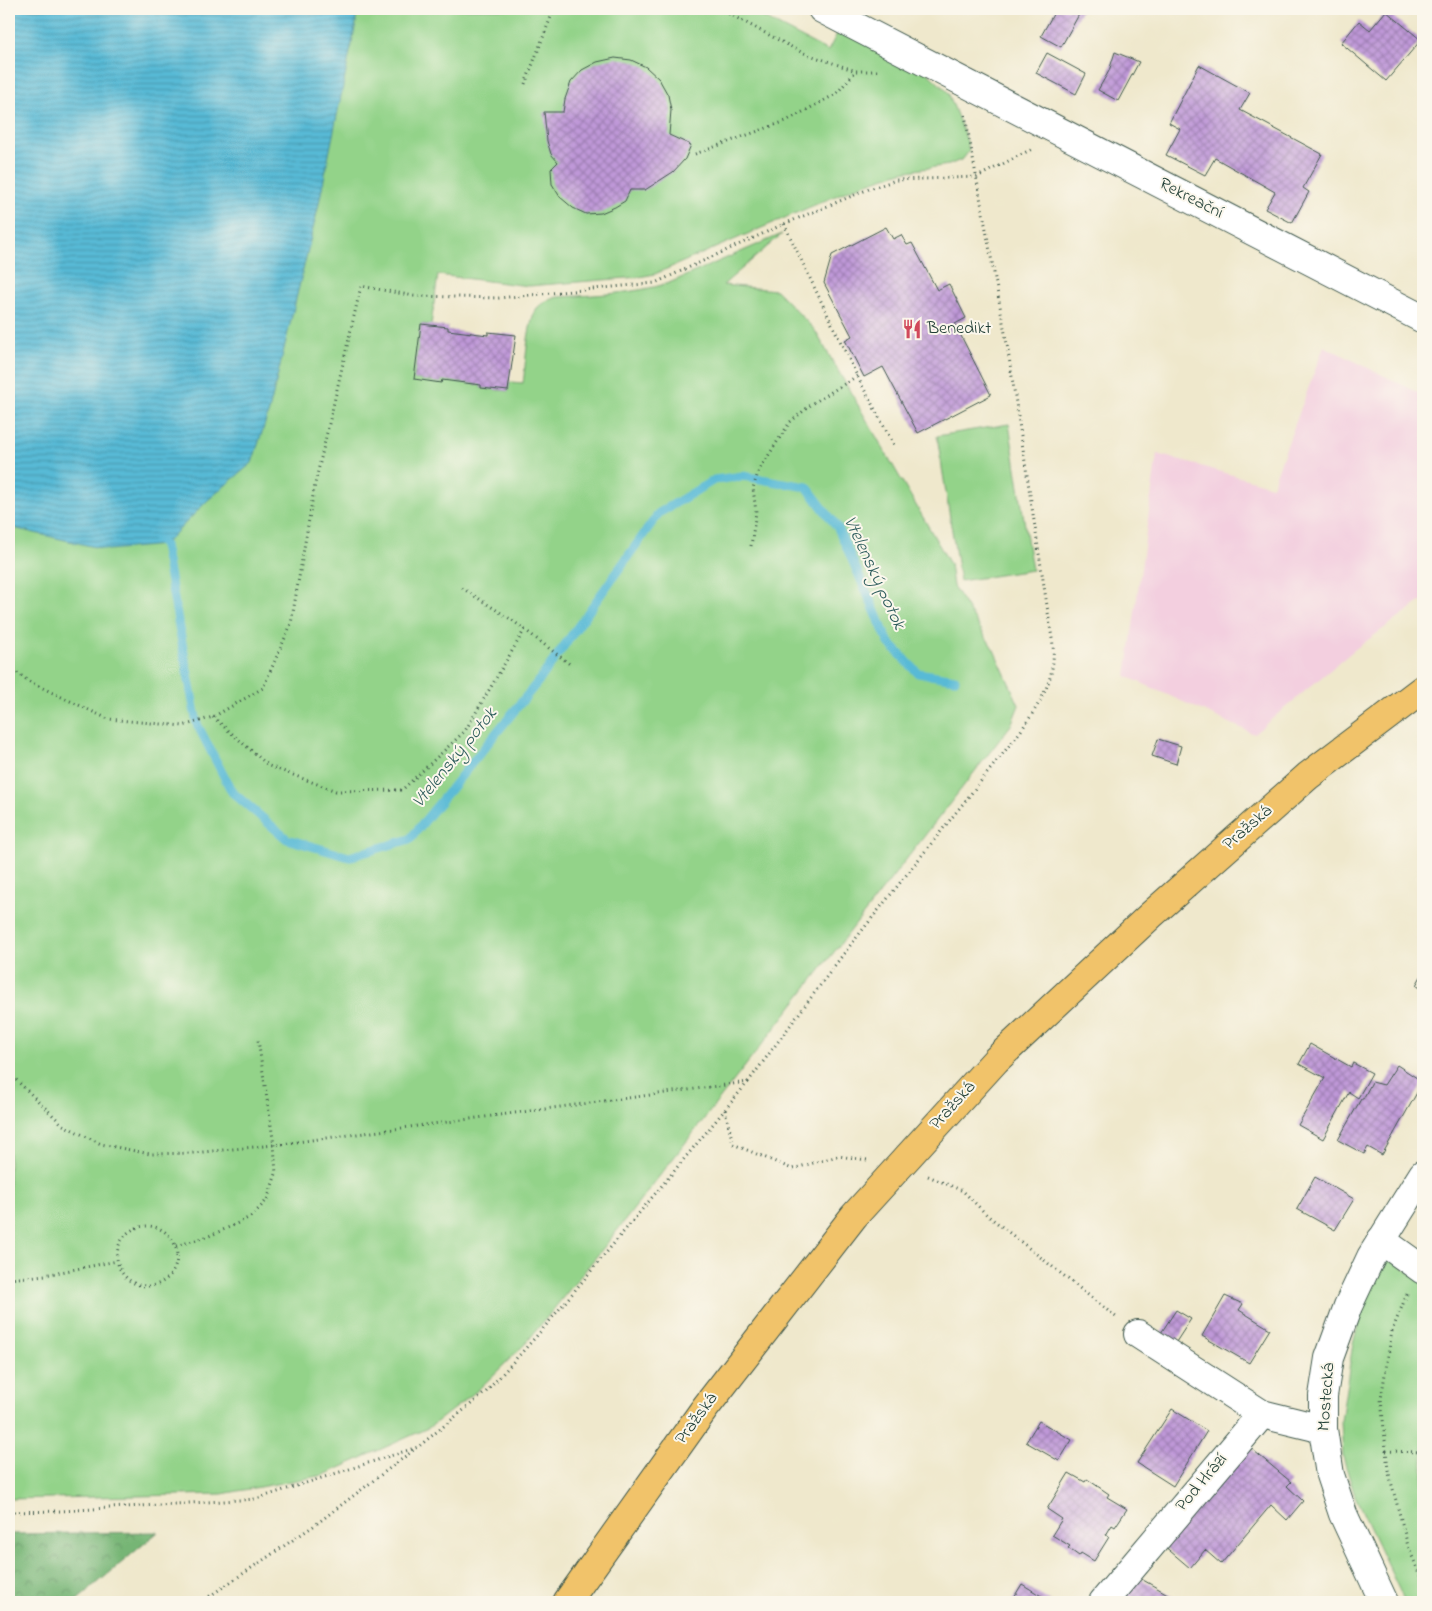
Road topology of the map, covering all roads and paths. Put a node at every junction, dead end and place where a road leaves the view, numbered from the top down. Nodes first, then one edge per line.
1 (554, 9) edge
2 (720, 9) edge
3 (822, 9) edge
4 (856, 71) junction
5 (881, 71) dead end
6 (959, 80) junction
7 (525, 84) dead end
8 (1064, 133) junction
9 (695, 154) dead end
10 (977, 177) junction
11 (784, 224) junction
12 (1423, 319) edge
13 (857, 376) junction
14 (895, 446) dead end
15 (751, 546) dead end
16 (462, 588) dead end
17 (525, 629) junction
18 (572, 665) dead end
19 (9, 667) edge
20 (1423, 689) edge
21 (213, 717) junction
22 (258, 1040) dead end
23 (9, 1073) edge
24 (748, 1082) junction
25 (725, 1110) junction
26 (274, 1145) junction
27 (900, 1164) junction
28 (1423, 1174) edge
29 (1381, 1240) junction
30 (176, 1246) junction
31 (117, 1261) junction
32 (9, 1279) edge
33 (1416, 1279) edge
34 (1138, 1334) joint
35 (1262, 1414) junction
36 (1323, 1429) junction
37 (418, 1447) junction
38 (1386, 1451) junction
39 (1423, 1452) edge
40 (9, 1512) edge
41 (1423, 1584) edge
42 (201, 1602) edge
43 (567, 1602) edge
44 (1103, 1602) edge
45 (1384, 1602) edge

1 - 7 path
2 - 4 path
3 - 6 street, Rekreační
4 - 5 path
4 - 9 path
6 - 8 street, Rekreační
6 - 10 path
8 - 10 path
8 - 12 street, Rekreační
10 - 11 path
10 - 24 path
11 - 13 path
11 - 21 path
13 - 14 path
13 - 15 path
16 - 17 path
17 - 18 path
17 - 21 path
19 - 21 path
20 - 27 main road, Pražská
22 - 26 path
23 - 26 path
24 - 25 path
24 - 26 path
25 - 27 path
25 - 37 path
26 - 30 path
27 - 34 path
27 - 43 main road, Pražská
28 - 29 street, Mostecká
29 - 33 street
29 - 36 street, Mostecká
30 - 31 path
30 - 31 path
31 - 32 path
33 - 38 path
34 - 35 street
35 - 36 street
35 - 44 street, Pod Hrází
36 - 45 street, Mostecká
37 - 40 path
37 - 42 path
38 - 39 path
38 - 41 path

